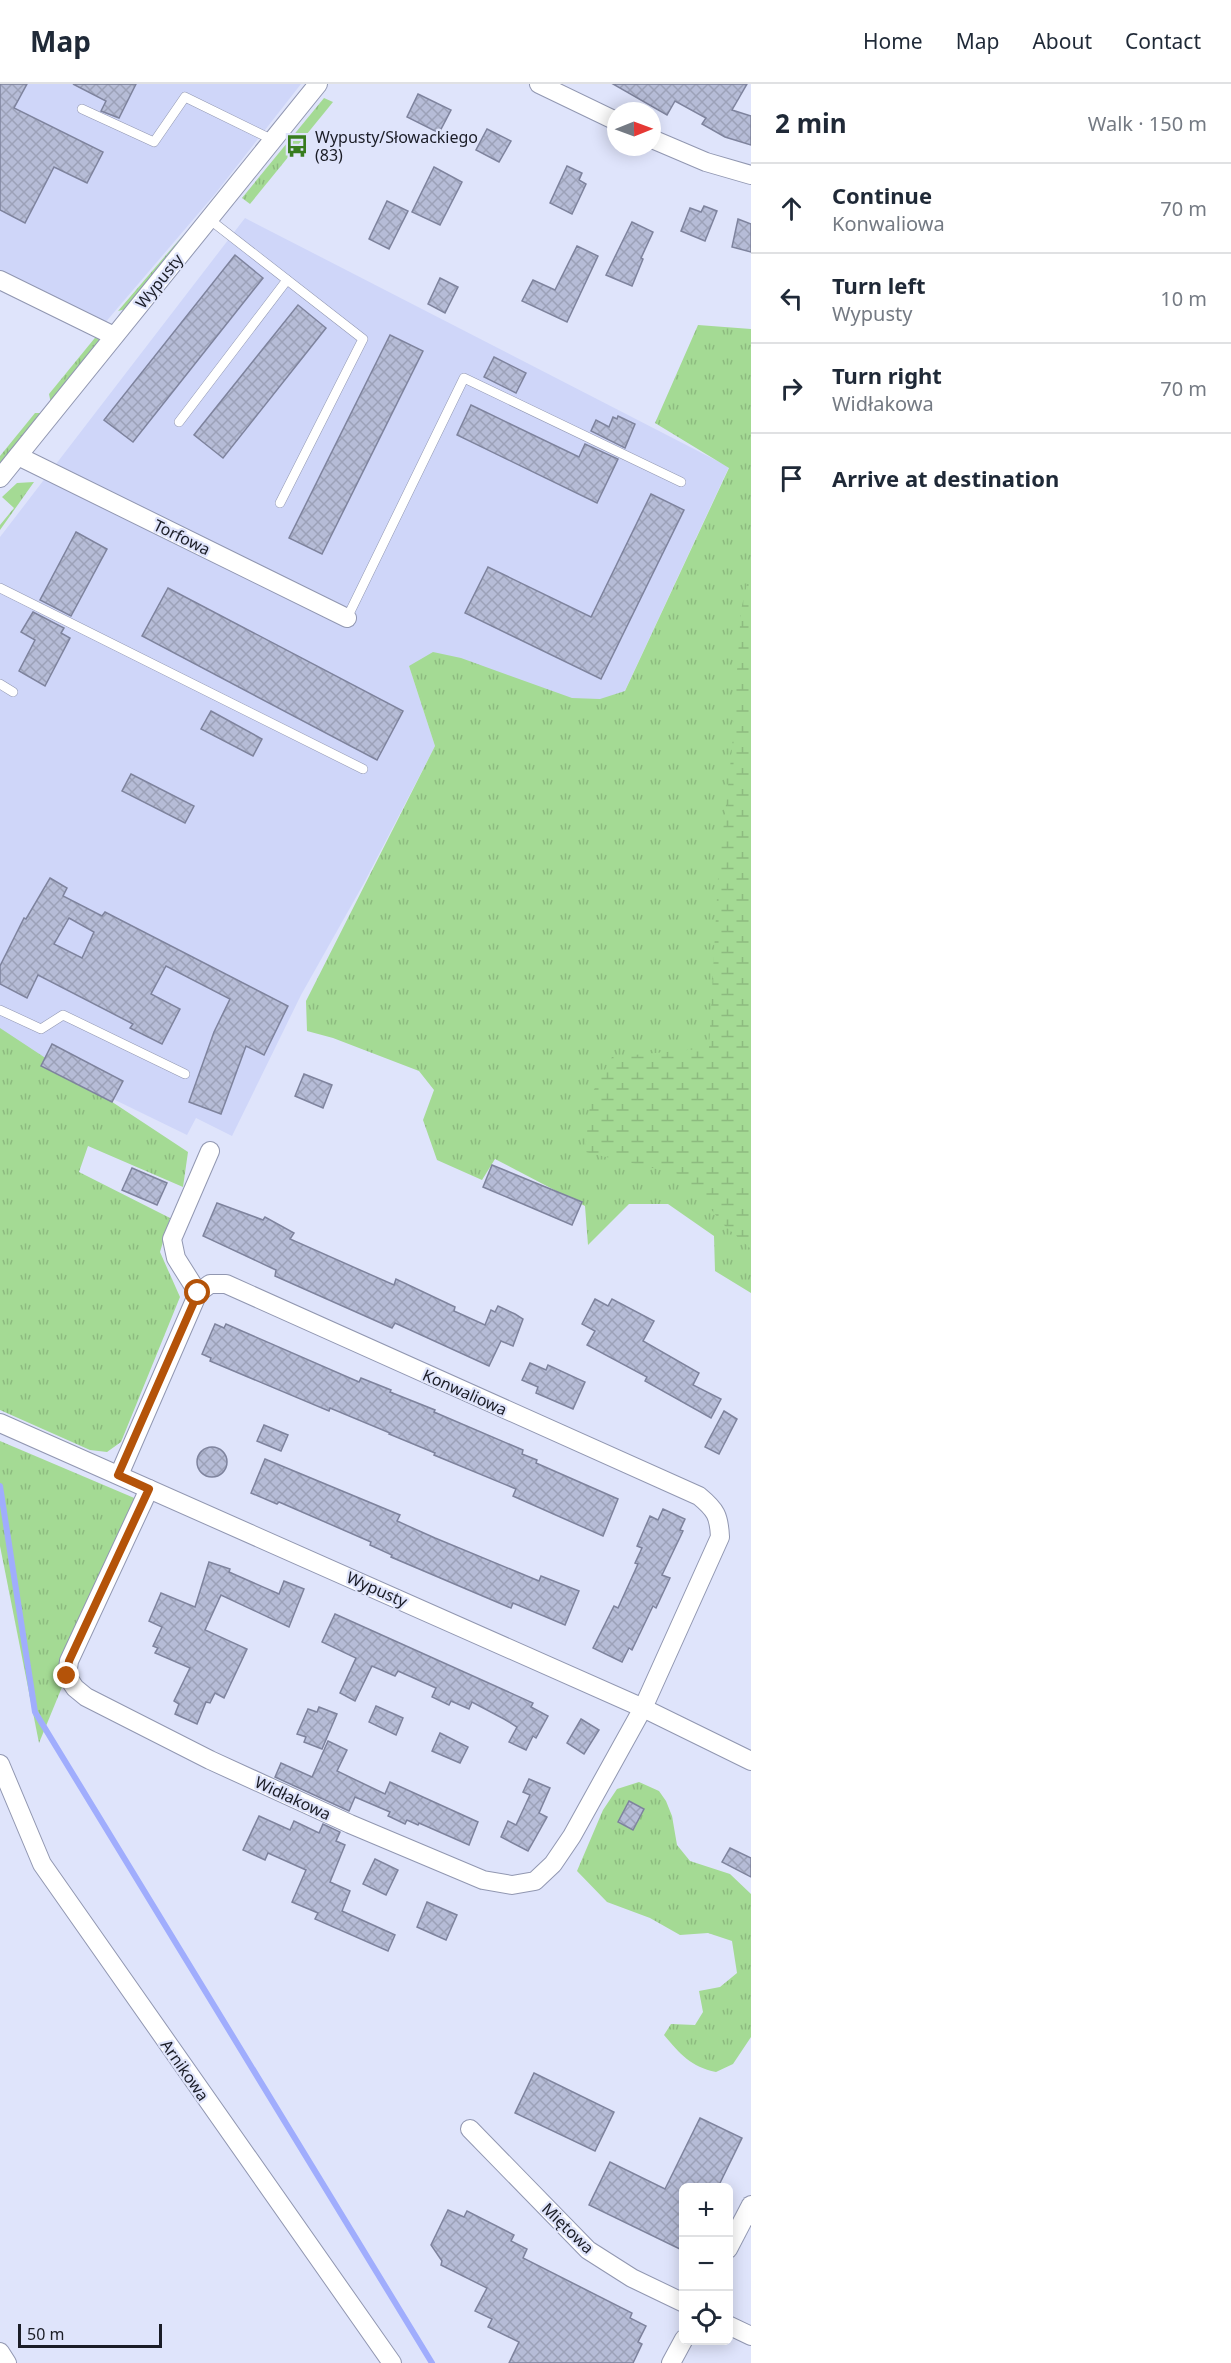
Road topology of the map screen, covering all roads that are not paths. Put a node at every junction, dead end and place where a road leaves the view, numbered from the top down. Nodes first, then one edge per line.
1 (318, 84) edge
2 (539, 84) edge
3 (81, 109) dead end
4 (607, 118) edge
5 (273, 140) junction
6 (661, 143) edge
7 (751, 175) edge
8 (209, 219) junction
9 (0, 280) edge
10 (287, 280) junction
11 (114, 336) junction
12 (179, 422) dead end
13 (18, 456) junction
14 (0, 478) edge
15 (681, 482) dead end
16 (280, 503) dead end
17 (0, 588) edge
18 (346, 618) joint
19 (0, 684) edge
20 (13, 692) dead end
21 (363, 769) dead end
22 (0, 1010) edge
23 (185, 1074) dead end
24 (210, 1151) dead end
25 (198, 1293) junction
26 (0, 1423) edge
27 (118, 1475) junction
28 (149, 1489) junction
29 (643, 1708) junction
30 (751, 1761) edge
31 (0, 1764) edge
32 (470, 2129) dead end
33 (751, 2205) edge
34 (733, 2241) edge
35 (679, 2301) edge
36 (733, 2327) edge
37 (751, 2336) edge
38 (681, 2345) edge
39 (0, 2352) edge
40 (7, 2363) edge
41 (392, 2363) edge
42 (671, 2363) edge

1 - 5 street, Wypusty
2 - 4 street
3 - 5 lane
5 - 8 street, Wypusty
6 - 7 street
8 - 10 lane
8 - 11 street, Wypusty
9 - 11 street
10 - 12 lane
10 - 16 lane
11 - 13 street, Wypusty
13 - 14 street, Wypusty
13 - 18 street, Torfowa
15 - 18 lane
17 - 21 lane
19 - 20 lane
22 - 23 lane
24 - 25 street
25 - 27 street
25 - 29 street, Konwaliowa
26 - 27 street, Wypusty
27 - 28 street, Wypusty
28 - 29 street, Wypusty
28 - 29 street, Widłakowa
29 - 30 street, Wypusty
31 - 41 street, Arnikowa
32 - 35 street, Miętowa
33 - 34 street
36 - 37 street
38 - 42 street
39 - 40 street

